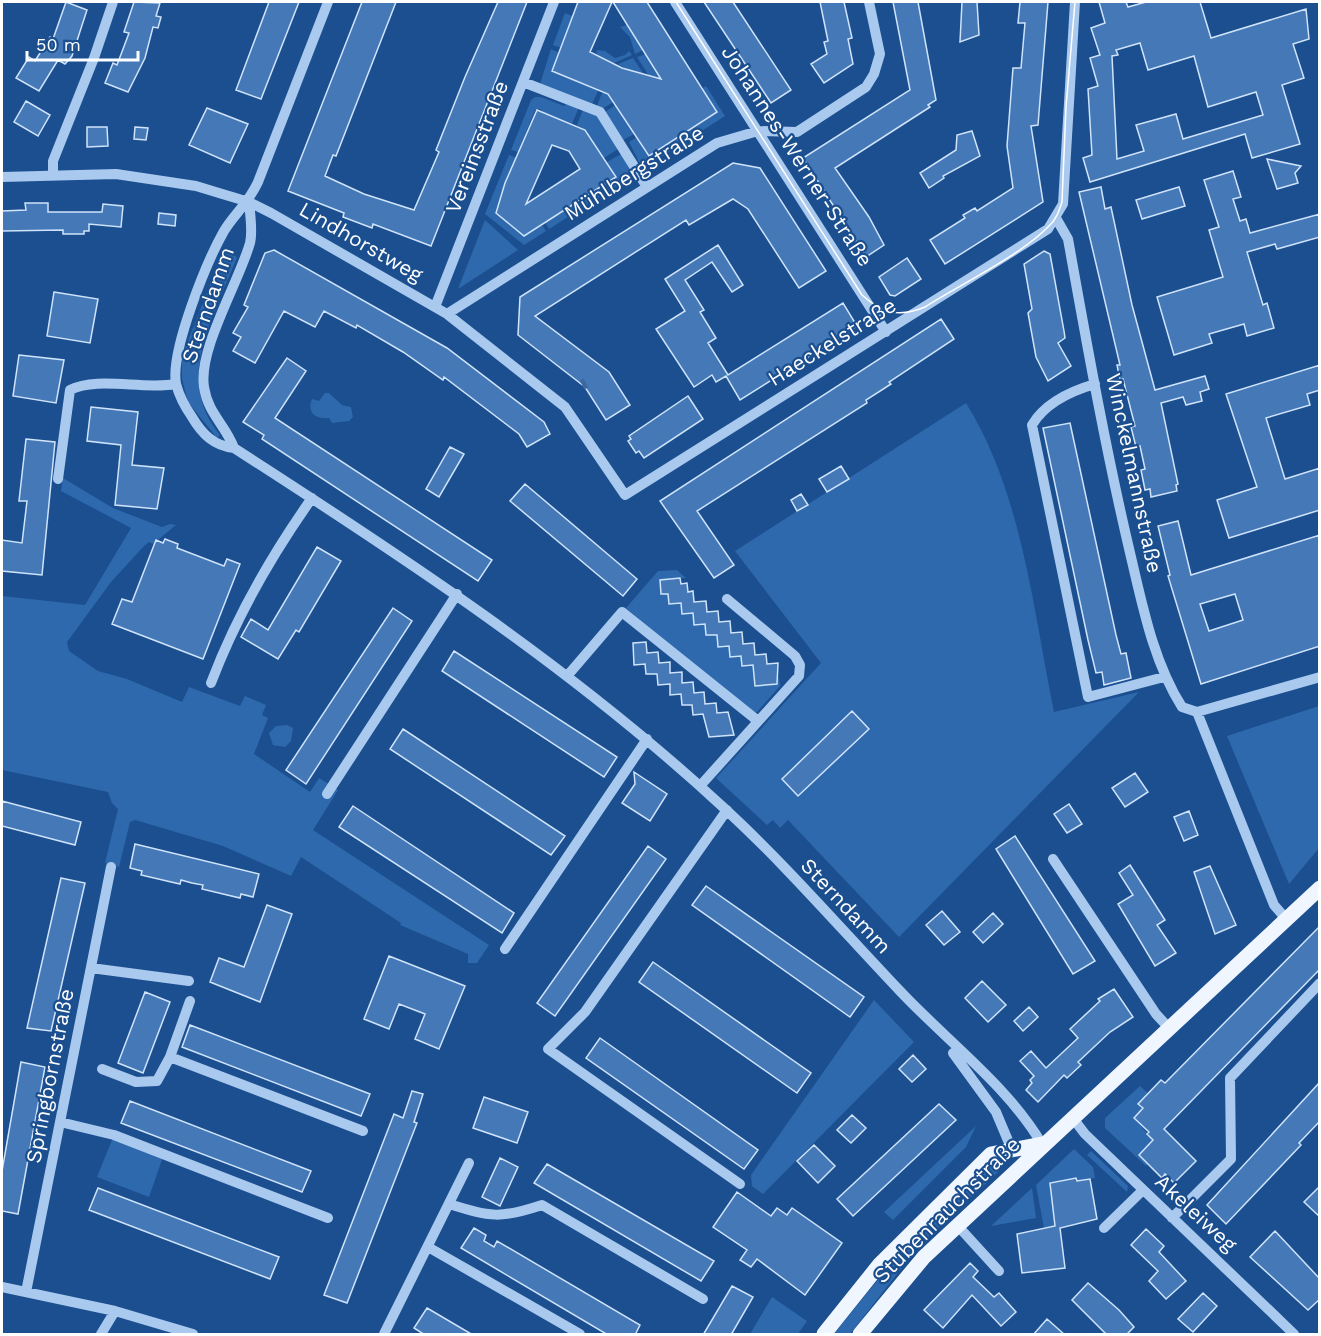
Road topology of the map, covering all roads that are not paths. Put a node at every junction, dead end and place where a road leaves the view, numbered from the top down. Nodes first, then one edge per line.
1 (113, 2) edge
2 (328, 2) edge
3 (554, 2) edge
4 (675, 2) edge
5 (869, 2) edge
6 (1076, 2) edge
7 (523, 82) junction
8 (758, 131) junction
9 (52, 173) junction
10 (2, 177) edge
11 (647, 187) junction
12 (249, 202) junction
13 (1056, 218) junction
14 (435, 307) junction
15 (447, 314) junction
16 (886, 332) junction
17 (176, 384) junction
18 (1095, 384) junction
19 (234, 448) junction
20 (58, 479) dead end
21 (626, 495) joint
22 (312, 498) junction
23 (457, 594) junction
24 (728, 599) dead end
25 (568, 675) junction
26 (1164, 677) junction
27 (1320, 677) edge
28 (211, 683) dead end
29 (1197, 712) junction
30 (758, 721) junction
31 (646, 739) junction
32 (700, 786) junction
33 (327, 794) dead end
34 (727, 810) junction
35 (1053, 859) dead end
36 (111, 867) dead end
37 (1320, 888) edge
38 (1287, 920) junction
39 (505, 949) dead end
40 (91, 968) junction
41 (189, 981) dead end
42 (1320, 983) edge
43 (190, 1001) dead end
44 (1169, 1028) junction
45 (936, 1029) junction
46 (170, 1057) junction
47 (102, 1069) dead end
48 (1072, 1118) junction
49 (60, 1122) junction
50 (363, 1131) dead end
51 (1042, 1144) junction
52 (1012, 1150) junction
53 (470, 1163) dead end
54 (740, 1184) dead end
55 (1143, 1190) junction
56 (449, 1204) junction
57 (328, 1218) dead end
58 (1172, 1218) junction
59 (957, 1225) junction
60 (1104, 1228) dead end
61 (428, 1247) junction
62 (999, 1271) dead end
63 (2, 1287) edge
64 (26, 1292) junction
65 (703, 1299) dead end
66 (115, 1311) junction
67 (102, 1335) edge
68 (193, 1335) edge
69 (384, 1335) edge
70 (580, 1335) edge
71 (824, 1335) edge
72 (860, 1335) edge
73 (1294, 1335) edge

1 - 9 street
2 - 12 street, Sterndamm
3 - 7 street, Vereinsstraße
4 - 8 street, Johannes-Werner-Straße
5 - 8 street, Mühlbergstraße
6 - 13 street
7 - 11 street
7 - 14 street, Vereinsstraße
8 - 11 street, Mühlbergstraße
8 - 16 street, Johannes-Werner-Straße
9 - 10 street, Lindhorstweg
9 - 12 street, Lindhorstweg
11 - 15 street, Mühlbergstraße
12 - 14 street, Lindhorstweg
12 - 17 street, Sterndamm
12 - 19 street, Sterndamm
13 - 16 street, Haeckelstraße
13 - 18 street, Winckelmannstraße
14 - 15 street, Lindhorstweg
15 - 21 street, Lindhorstweg
16 - 21 street, Haeckelstraße
17 - 19 street, Sterndamm
17 - 20 street, Sterndamm
18 - 26 street, Winckelmannstraße
18 - 26 street
19 - 22 street, Sterndamm
22 - 23 street, Sterndamm
22 - 28 street
23 - 25 street, Sterndamm
23 - 33 street
24 - 30 street
25 - 30 street
25 - 31 street, Sterndamm
26 - 29 street, Winckelmannstraße
27 - 29 street
29 - 38 street
30 - 32 street
31 - 32 street, Sterndamm
31 - 39 street
32 - 34 street, Sterndamm
34 - 45 street, Sterndamm
34 - 54 street
35 - 44 street
36 - 40 street, Springbornstraße
37 - 38 main road, Stubenrauchstraße
38 - 44 main road, Stubenrauchstraße
40 - 41 street
40 - 49 street, Springbornstraße
42 - 58 street
43 - 46 street
44 - 48 main road, Stubenrauchstraße
45 - 51 street, Sterndamm
45 - 52 street, Sterndamm
46 - 47 street
46 - 50 street
48 - 51 main road, Stubenrauchstraße
48 - 55 street, Akeleiweg
49 - 57 street
49 - 64 street, Springbornstraße
51 - 52 main road, Stubenrauchstraße
51 - 59 main road, Stubenrauchstraße
52 - 71 main road, Stubenrauchstraße
53 - 56 street
55 - 58 street, Akeleiweg
55 - 60 street
56 - 61 street
56 - 65 street
58 - 73 street, Akeleiweg
59 - 62 street
59 - 72 main road, Stubenrauchstraße
61 - 69 street
61 - 70 street
63 - 64 street
64 - 66 street
66 - 67 street
66 - 68 street

